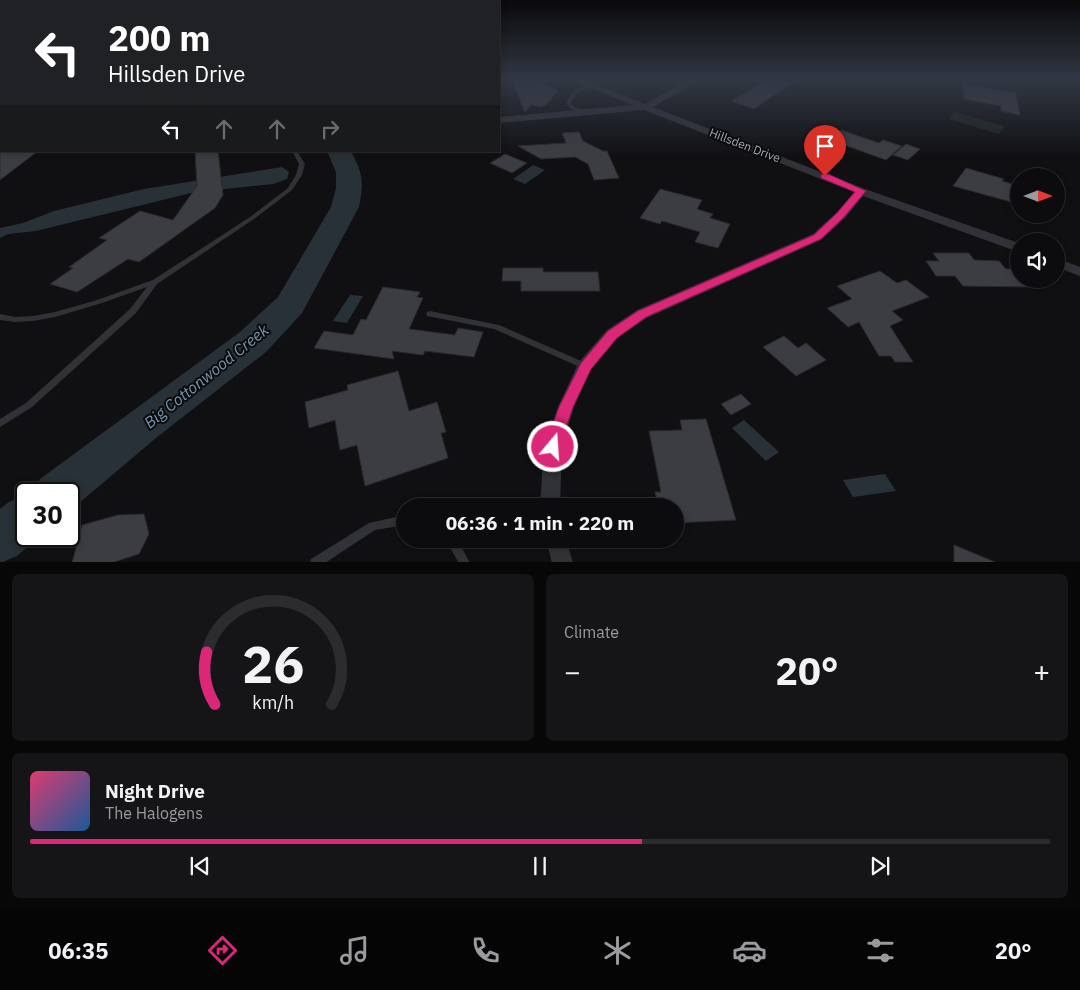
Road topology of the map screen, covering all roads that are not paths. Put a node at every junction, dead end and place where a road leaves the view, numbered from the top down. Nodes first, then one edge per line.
1 (569, 105) edge
2 (641, 105) edge
3 (649, 105) edge
4 (646, 107) junction
5 (584, 111) junction
6 (500, 120) edge
7 (295, 152) edge
8 (861, 191) junction
9 (1010, 245) edge
10 (1065, 266) edge
11 (1080, 272) edge
12 (156, 282) junction
13 (430, 314) dead end
14 (0, 317) edge
15 (585, 366) junction
16 (0, 423) edge
17 (550, 498) edge
18 (396, 522) edge
19 (457, 548) edge
20 (559, 548) edge
21 (315, 562) edge
22 (465, 562) edge
23 (563, 562) edge

1 - 5 lane
2 - 4 street, Hillsden Drive
3 - 4 street
4 - 5 street
4 - 8 street, Hillsden Drive
5 - 6 street
7 - 12 lane
8 - 9 street, Hillsden Drive
8 - 15 street
10 - 11 street
12 - 14 lane
12 - 16 lane
13 - 15 lane
15 - 17 street
18 - 21 lane
19 - 22 lane
20 - 23 street

